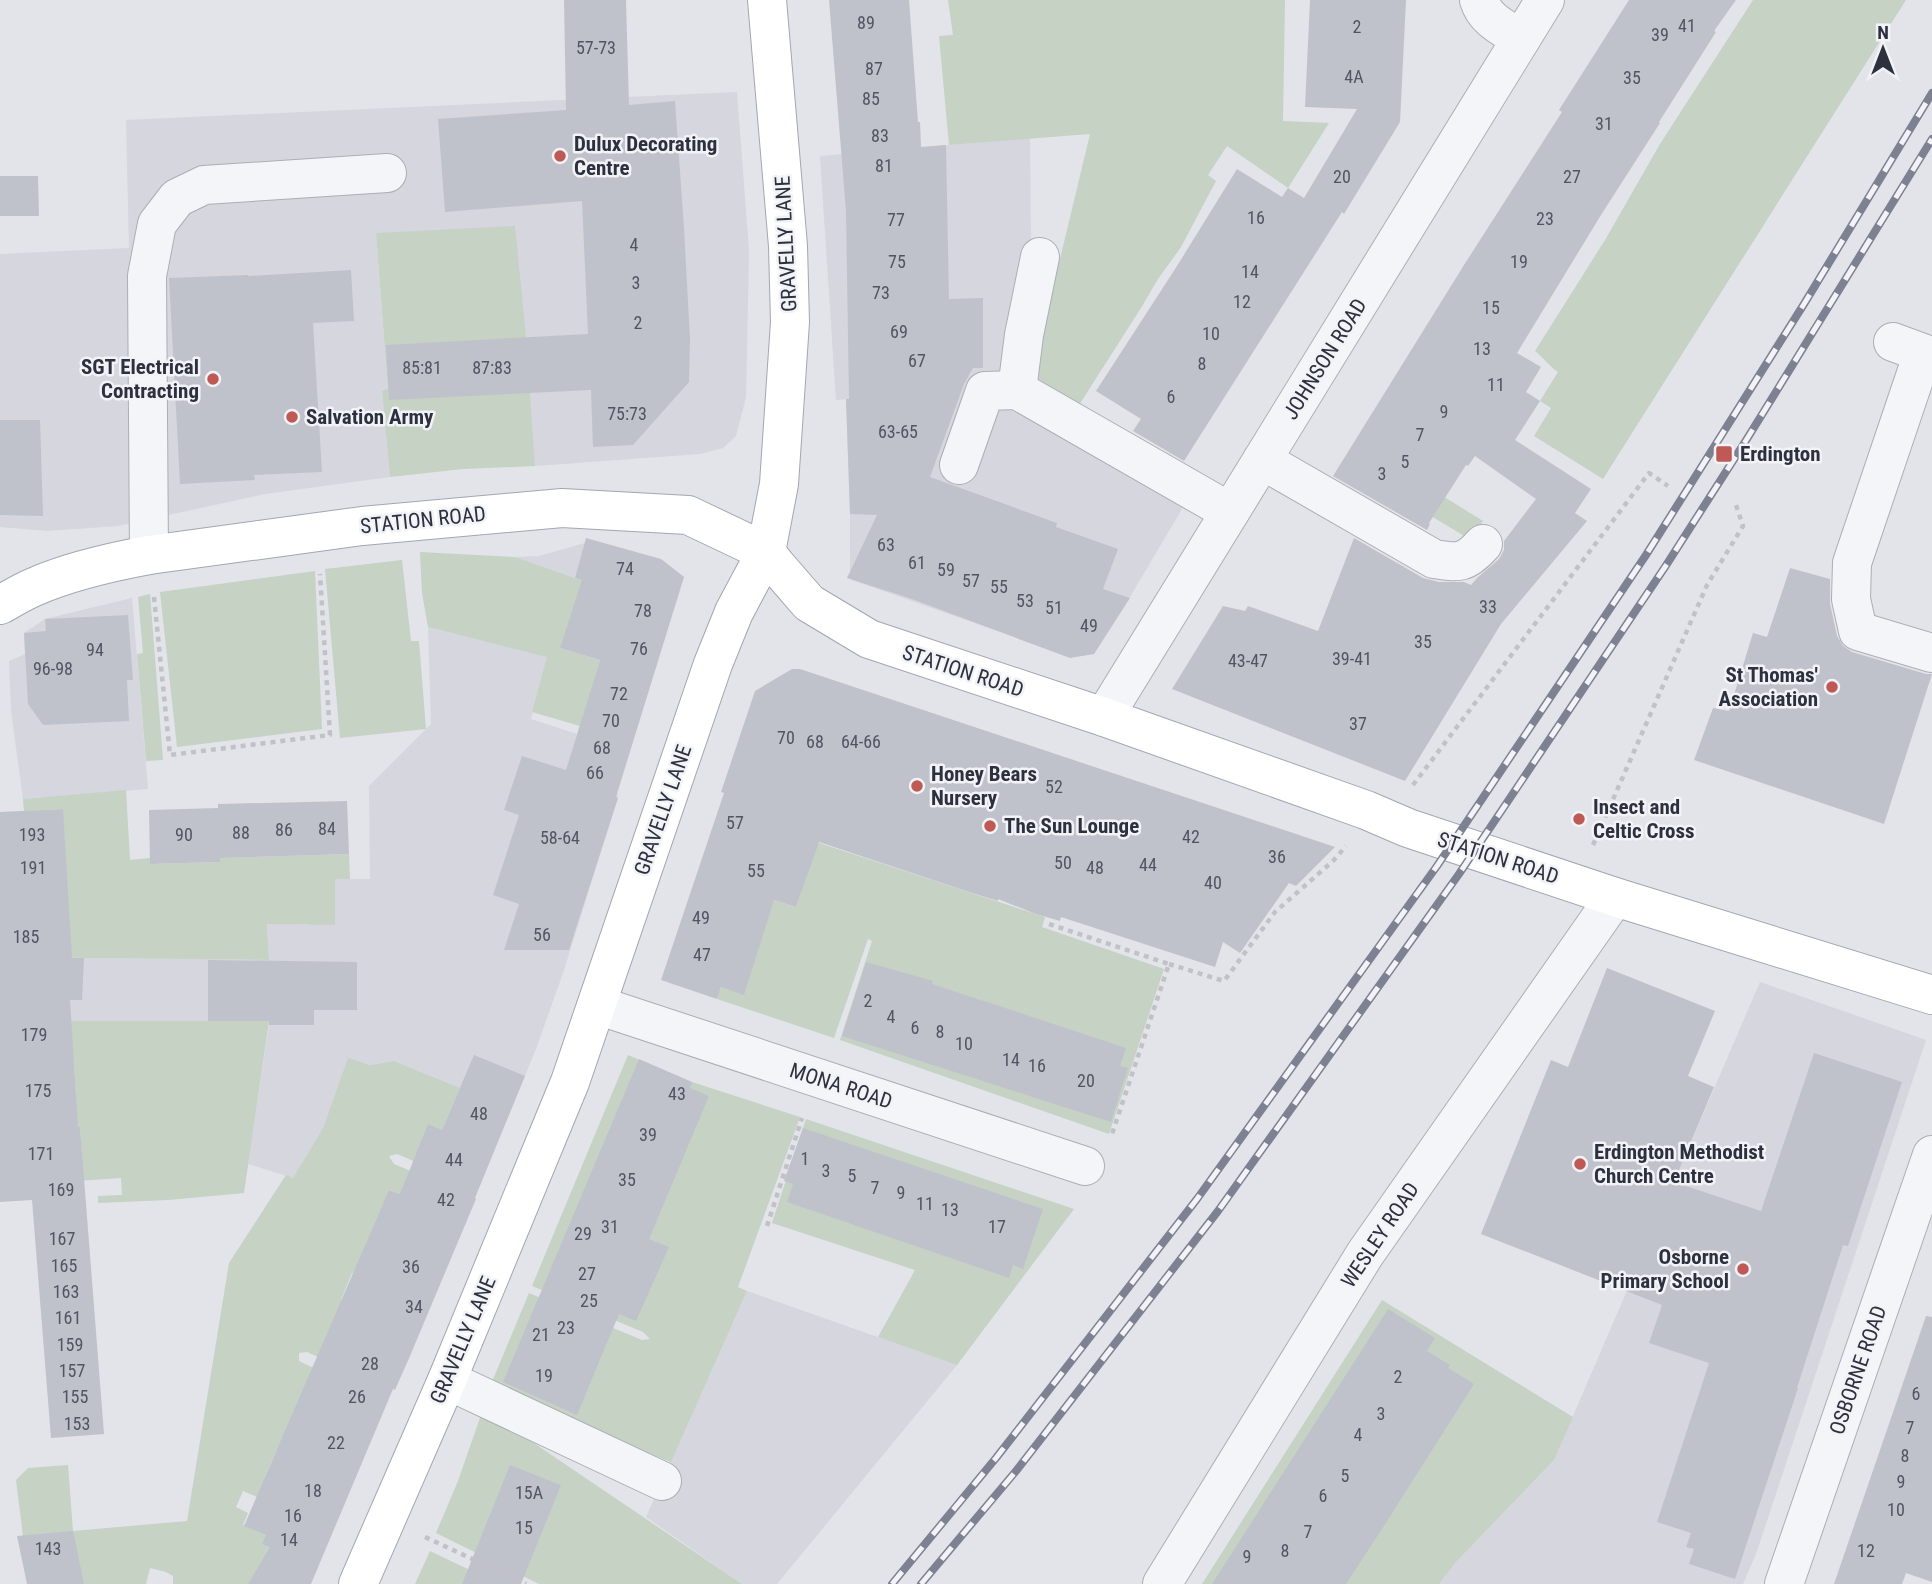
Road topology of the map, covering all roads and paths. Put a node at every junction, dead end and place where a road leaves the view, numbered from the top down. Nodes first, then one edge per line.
1 (767, 0) edge
2 (1479, 0) edge
3 (1545, 0) edge
4 (1521, 39) junction
5 (387, 173) dead end
6 (1040, 257) dead end
7 (1893, 342) dead end
8 (1017, 390) junction
9 (1262, 460) junction
10 (959, 465) dead end
11 (1668, 486) dead end
12 (1734, 502) dead end
13 (1230, 512) junction
14 (318, 532) junction
15 (1483, 544) dead end
16 (766, 552) junction
17 (149, 555) junction
18 (0, 605) edge
19 (1932, 653) edge
20 (1104, 717) junction
21 (1381, 817) junction
22 (1576, 884) junction
23 (1615, 897) junction
24 (1049, 924) dead end
25 (1169, 964) junction
26 (1932, 995) edge
27 (597, 1005) junction
28 (815, 1077) junction
29 (1932, 1155) edge
30 (1085, 1166) joint
31 (767, 1226) dead end
32 (447, 1380) junction
33 (662, 1481) dead end
34 (386, 1519) junction
35 (358, 1584) edge
36 (526, 1584) edge
37 (1162, 1584) edge
38 (1784, 1584) edge

1 - 16 main road, GRAVELLY LANE
2 - 4 street
3 - 4 street, JOHNSON ROAD
4 - 9 street, JOHNSON ROAD
5 - 17 street
6 - 8 street
7 - 19 street
8 - 10 street
8 - 13 street
9 - 13 street, JOHNSON ROAD
9 - 15 street
11 - 21 path
12 - 22 path
13 - 20 street, JOHNSON ROAD
14 - 16 main road, STATION ROAD
14 - 17 main road, STATION ROAD
14 - 17 path
16 - 20 main road, STATION ROAD
16 - 27 main road, GRAVELLY LANE
17 - 18 main road, STATION ROAD
20 - 21 main road, STATION ROAD
21 - 22 main road, STATION ROAD
21 - 25 path
22 - 23 main road, STATION ROAD
23 - 26 main road, STATION ROAD
23 - 37 street, WESLEY ROAD
24 - 25 path
25 - 30 path
27 - 28 street, MONA ROAD
27 - 32 main road, GRAVELLY LANE
28 - 30 street, MONA ROAD
28 - 31 path
29 - 38 street, OSBORNE ROAD
32 - 33 street
32 - 34 main road, GRAVELLY LANE
34 - 35 main road, GRAVELLY LANE
34 - 36 path

